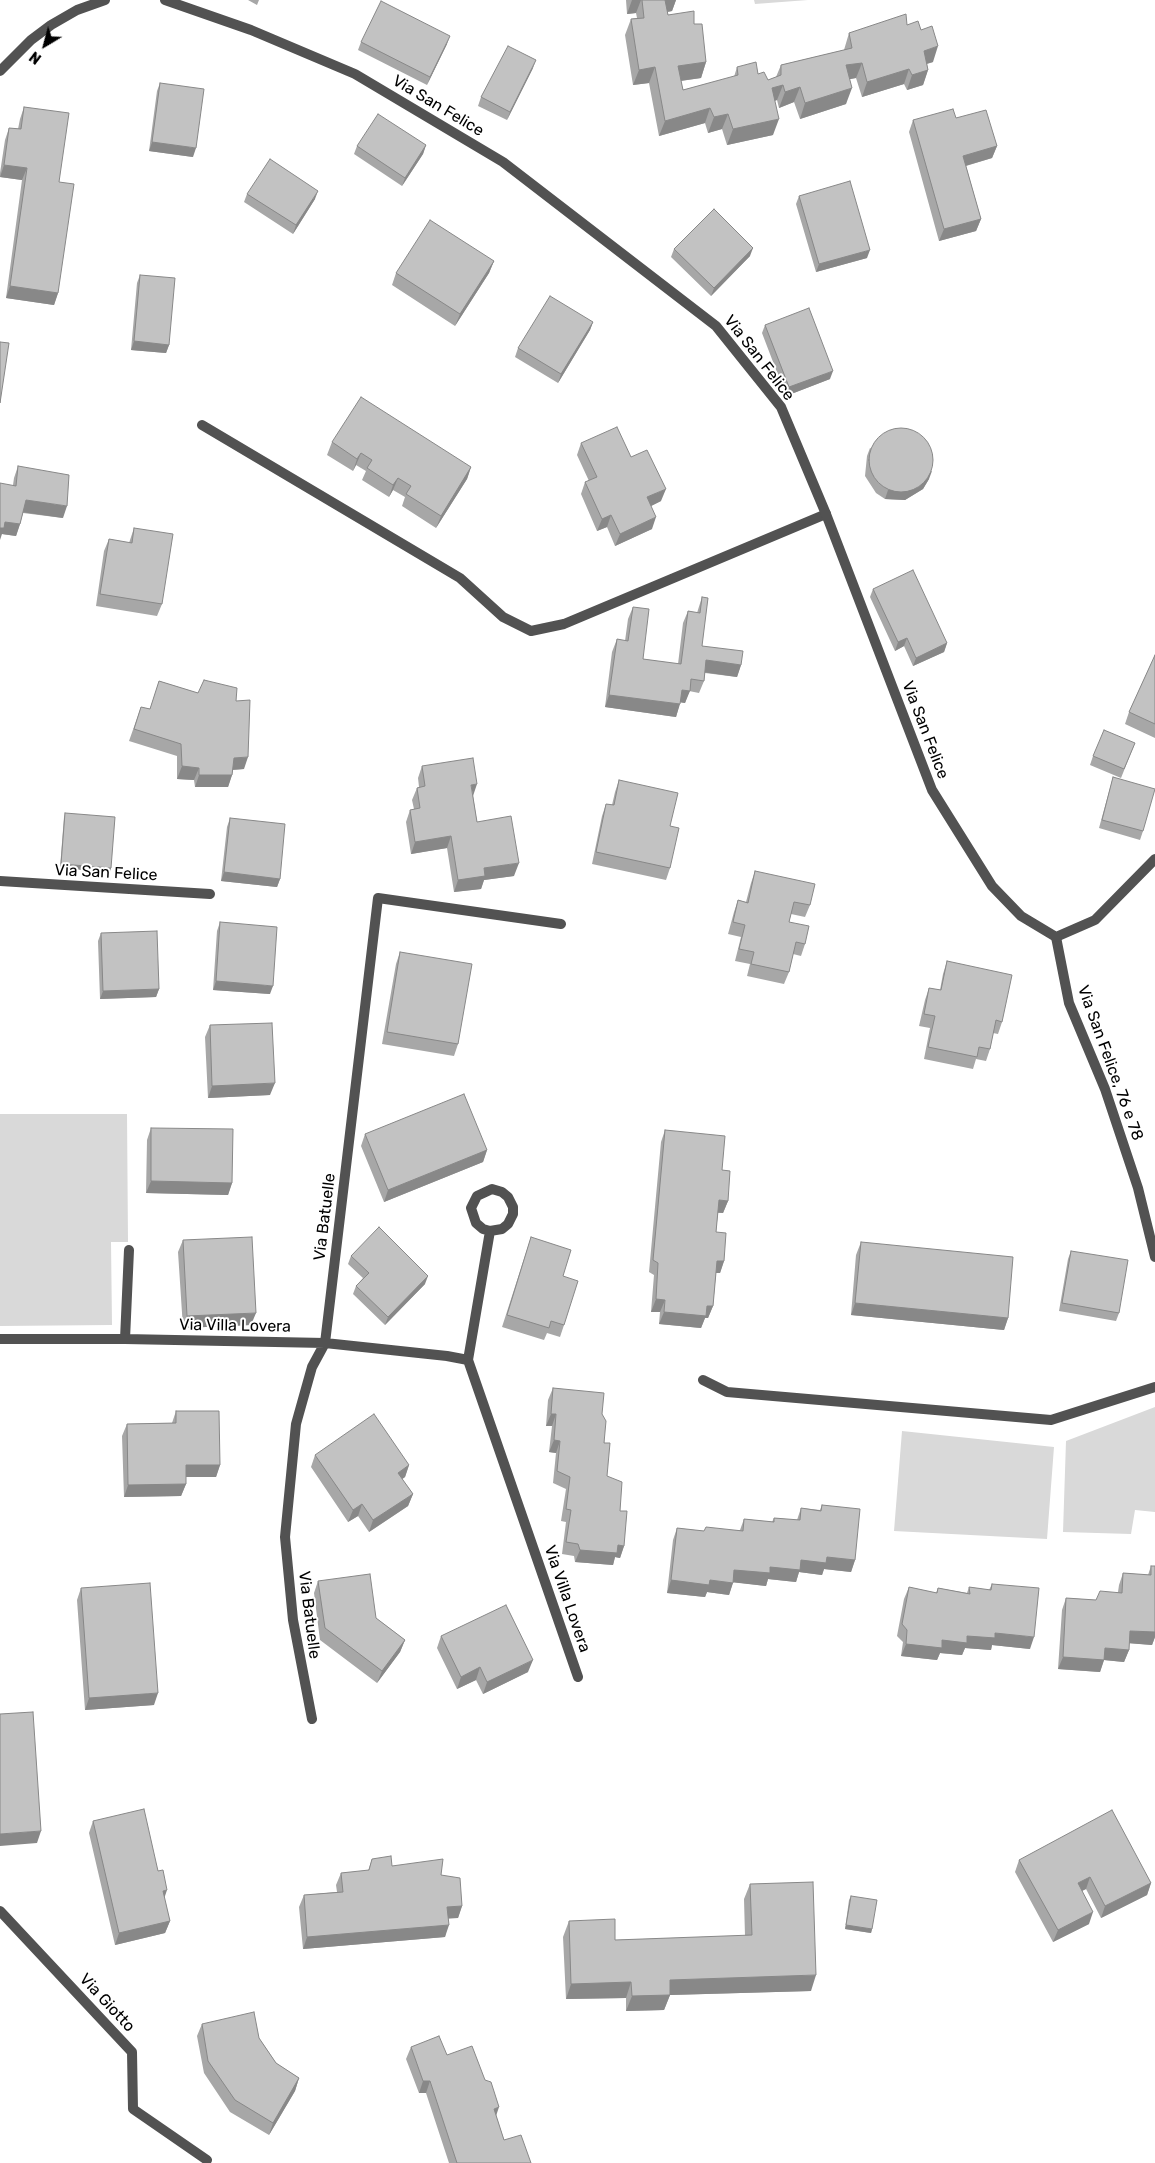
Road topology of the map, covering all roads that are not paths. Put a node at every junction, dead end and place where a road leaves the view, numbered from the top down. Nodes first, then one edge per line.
1 (105, 0) edge
2 (164, 0) edge
3 (0, 70) edge
4 (202, 425) dead end
5 (826, 514) junction
6 (1155, 859) edge
7 (0, 881) edge
8 (210, 894) dead end
9 (561, 924) dead end
10 (1056, 937) junction
11 (490, 1231) junction
12 (129, 1250) dead end
13 (1155, 1257) edge
14 (0, 1339) edge
15 (125, 1339) junction
16 (325, 1344) junction
17 (468, 1360) junction
18 (703, 1380) dead end
19 (1155, 1388) edge
20 (578, 1677) dead end
21 (312, 1719) dead end
22 (0, 1911) edge
23 (207, 2160) dead end

1 - 3 street
2 - 5 street, Via San Felice
4 - 5 street
5 - 10 street, Via San Felice
6 - 10 street
7 - 8 street, Via San Felice
9 - 16 street, Via Batuelle
10 - 13 street, Via San Felice, 76 e 78
11 - 11 street
11 - 17 street, Via Villa Lovera
12 - 15 street
14 - 15 street, Via Villa Lovera
15 - 16 street, Via Villa Lovera
16 - 17 street, Via Villa Lovera
16 - 21 street, Via Batuelle
17 - 20 street, Via Villa Lovera
18 - 19 street
22 - 23 street, Via Giotto

